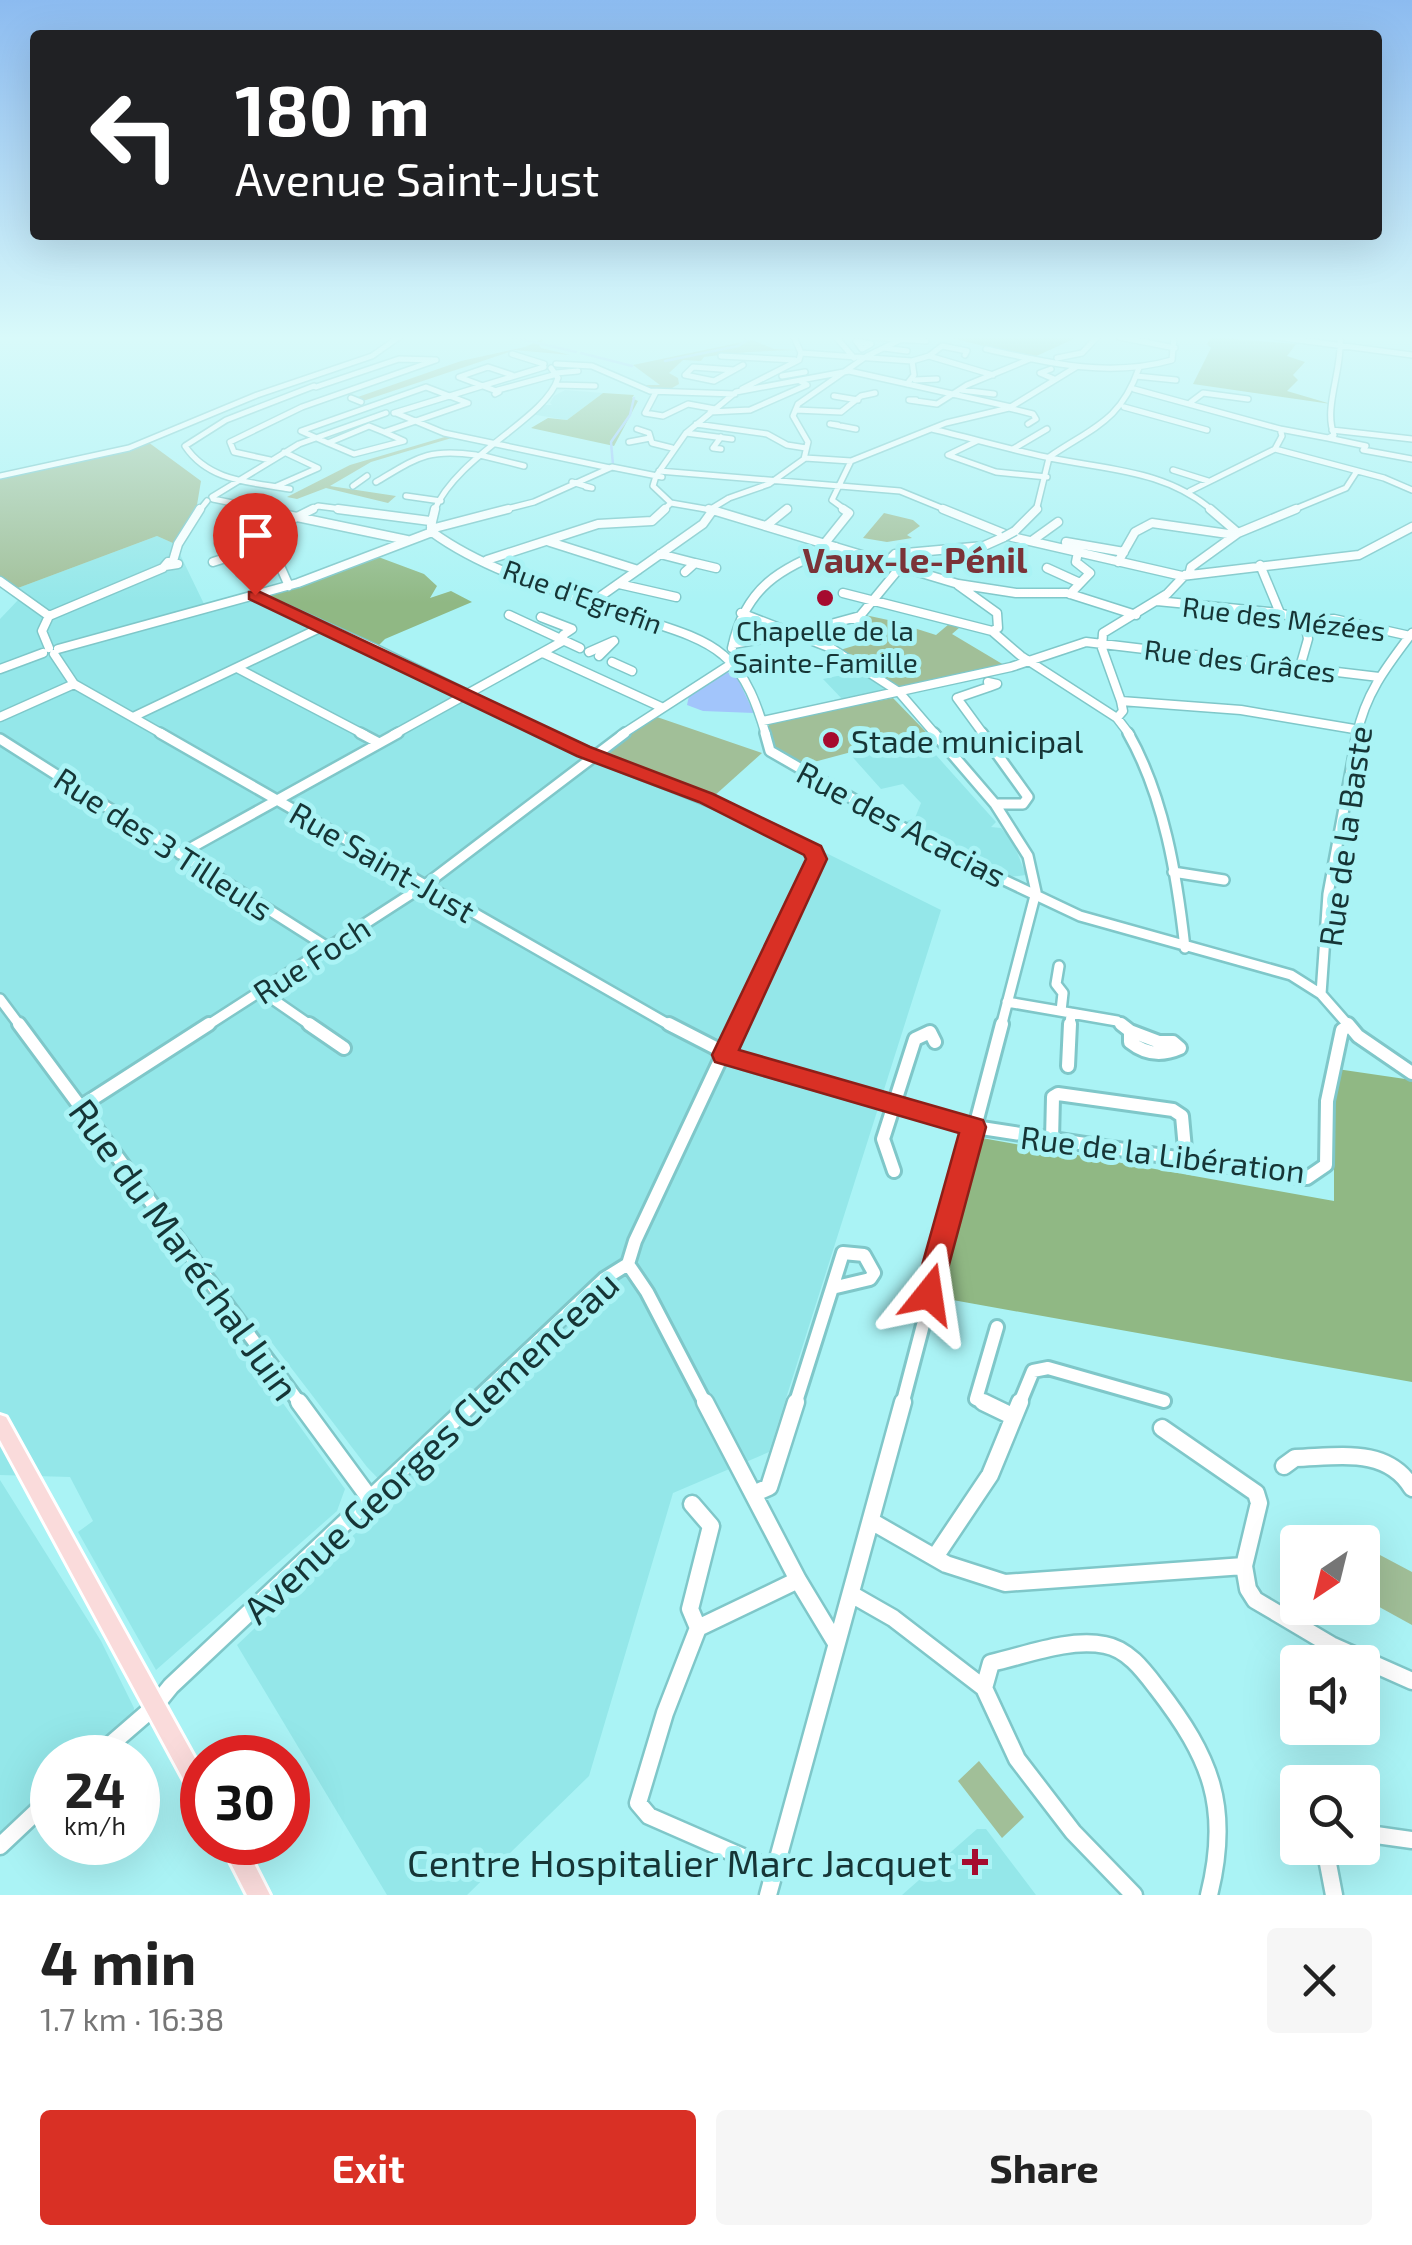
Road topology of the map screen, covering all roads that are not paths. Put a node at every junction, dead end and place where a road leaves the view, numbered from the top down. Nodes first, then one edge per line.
1 (187, 425) edge
2 (218, 425) edge
3 (261, 425) edge
4 (316, 425) edge
5 (346, 425) edge
6 (404, 425) edge
7 (426, 425) edge
8 (515, 425) edge
9 (694, 425) edge
10 (706, 425) edge
11 (798, 425) edge
12 (840, 425) edge
13 (945, 425) edge
14 (1103, 425) edge
15 (1190, 425) edge
16 (1265, 425) edge
17 (1330, 425) edge
18 (1200, 428) dead end
19 (636, 429) dead end
20 (932, 429) junction
21 (856, 430) dead end
22 (1048, 430) dead end
23 (1280, 430) junction
24 (1332, 430) junction
25 (384, 432) junction
26 (662, 432) dead end
27 (686, 433) junction
28 (650, 436) junction
29 (314, 437) junction
30 (721, 438) junction
31 (1328, 438) junction
32 (1412, 438) edge
33 (732, 439) dead end
34 (978, 440) junction
35 (629, 442) dead end
36 (327, 443) junction
37 (495, 444) junction
38 (672, 448) junction
39 (806, 448) junction
40 (721, 449) dead end
41 (1013, 449) junction
42 (1274, 449) junction
43 (284, 452) junction
44 (478, 455) junction
45 (1412, 455) edge
46 (805, 458) junction
47 (1049, 458) junction
48 (270, 460) junction
49 (851, 461) junction
50 (524, 466) dead end
51 (609, 468) junction
52 (1172, 470) dead end
53 (1358, 471) junction
54 (657, 474) junction
55 (0, 476) edge
56 (1046, 477) junction
57 (238, 481) junction
58 (1209, 481) junction
59 (572, 482) junction
60 (772, 482) junction
61 (277, 486) junction
62 (353, 486) dead end
63 (586, 487) dead end
64 (839, 487) junction
65 (290, 489) dead end
66 (1412, 490) edge
67 (1190, 491) junction
68 (333, 496) dead end
69 (406, 496) dead end
70 (211, 499) junction
71 (441, 501) junction
72 (671, 503) junction
73 (318, 506) junction
74 (788, 508) dead end
75 (712, 510) junction
76 (351, 513) junction
77 (298, 517) junction
78 (395, 517) junction
79 (341, 521) dead end
80 (1058, 522) dead end
81 (766, 526) junction
82 (431, 527) junction
83 (1412, 527) edge
84 (383, 529) dead end
85 (1008, 534) junction
86 (1237, 534) junction
87 (408, 540) junction
88 (1032, 540) junction
89 (549, 542) junction
90 (825, 543) junction
91 (1070, 544) junction
92 (836, 547) junction
93 (1124, 552) junction
94 (660, 554) junction
95 (236, 555) junction
96 (1077, 556) dead end
97 (487, 560) junction
98 (262, 561) junction
99 (888, 561) junction
100 (214, 562) dead end
101 (1118, 562) junction
102 (695, 563) junction
103 (902, 565) junction
104 (1260, 565) junction
105 (716, 568) dead end
106 (1047, 568) dead end
107 (638, 570) junction
108 (685, 572) dead end
109 (1187, 575) junction
110 (0, 580) edge
111 (254, 582) dead end
112 (1080, 583) junction
113 (618, 584) junction
114 (958, 584) junction
115 (289, 586) junction
116 (843, 593) dead end
117 (1070, 594) junction
118 (255, 595) junction
119 (676, 597) dead end
120 (874, 600) junction
121 (1158, 601) junction
122 (590, 603) junction
123 (741, 613) junction
124 (1280, 613) junction
125 (509, 615) dead end
126 (1136, 615) junction
127 (48, 616) junction
128 (541, 617) dead end
129 (854, 618) junction
130 (1305, 621) junction
131 (324, 626) junction
132 (992, 631) junction
133 (798, 633) junction
134 (1411, 634) edge
135 (881, 637) dead end
136 (563, 642) junction
137 (733, 644) junction
138 (1101, 644) junction
139 (51, 651) junction
140 (543, 653) junction
141 (1028, 661) junction
142 (732, 664) junction
143 (1300, 666) junction
144 (237, 668) junction
145 (0, 669) edge
146 (632, 671) dead end
147 (1379, 677) junction
148 (74, 684) junction
149 (989, 687) dead end
150 (898, 692) junction
151 (468, 695) junction
152 (661, 707) junction
153 (1122, 713) junction
154 (132, 717) junction
155 (0, 718) edge
156 (763, 720) junction
157 (1360, 730) junction
158 (0, 738) edge
159 (379, 744) junction
160 (994, 746) junction
161 (951, 752) junction
162 (595, 756) junction
163 (277, 800) junction
164 (995, 804) junction
165 (180, 854) junction
166 (1173, 872) junction
167 (1224, 880) dead end
168 (425, 885) junction
169 (1036, 892) junction
170 (329, 948) junction
171 (1185, 948) junction
172 (1060, 966) dead end
173 (261, 991) junction
174 (1321, 994) junction
175 (0, 999) edge
176 (1006, 1002) junction
177 (1066, 1012) junction
178 (1347, 1027) junction
179 (1130, 1031) dead end
180 (935, 1042) dead end
181 (344, 1048) dead end
182 (724, 1055) junction
183 (1068, 1066) dead end
184 (1412, 1073) edge
185 (894, 1105) junction
186 (80, 1107) junction
187 (973, 1127) junction
188 (1052, 1140) junction
189 (1186, 1160) junction
190 (894, 1171) dead end
191 (628, 1264) junction
192 (832, 1288) dead end
193 (997, 1326) dead end
194 (1164, 1401) dead end
195 (1012, 1416) junction
196 (0, 1423) edge
197 (1162, 1428) dead end
198 (1284, 1466) dead end
199 (1412, 1488) edge
200 (754, 1494) junction
201 (370, 1500) junction
202 (692, 1504) dead end
203 (871, 1521) junction
204 (935, 1557) junction
205 (1244, 1566) junction
206 (798, 1580) junction
207 (851, 1594) junction
208 (698, 1628) junction
209 (836, 1643) junction
210 (1412, 1681) edge
211 (984, 1688) junction
212 (154, 1707) junction
213 (122, 1735) edge
214 (180, 1752) edge
215 (30, 1818) edge
216 (1380, 1836) edge
217 (1412, 1840) edge
218 (0, 1846) edge
219 (243, 1865) edge
220 (1329, 1865) edge
221 (775, 1871) junction
222 (259, 1895) edge
223 (768, 1895) edge
224 (1134, 1895) edge
225 (1208, 1895) edge
226 (1334, 1895) edge

1 - 55 street
2 - 57 street
3 - 48 street
4 - 29 street
5 - 29 street
6 - 25 street
7 - 37 street
8 - 37 street
9 - 27 street
10 - 39 street
11 - 39 street
12 - 21 street
13 - 20 street
14 - 47 street
15 - 18 street
16 - 23 street
17 - 24 street
19 - 28 street
20 - 34 street
20 - 49 street
22 - 41 street
23 - 31 street
23 - 42 street
24 - 31 street
24 - 32 street
25 - 36 street
25 - 36 street
26 - 28 street
27 - 30 street
27 - 38 street
28 - 35 street
28 - 38 street
29 - 36 street
29 - 43 street
30 - 33 street
30 - 40 street
31 - 45 street
34 - 41 street
34 - 56 street
37 - 44 street
37 - 51 street
38 - 54 street
39 - 46 street
41 - 47 street
42 - 53 street
42 - 58 street
43 - 48 street
43 - 61 street
44 - 50 street
44 - 62 street
44 - 71 street
46 - 49 street
46 - 60 street
47 - 56 street
47 - 67 street
48 - 57 street
49 - 64 street
51 - 54 street
51 - 59 street
52 - 58 street
53 - 66 street
53 - 86 street
54 - 60 street
54 - 72 street
56 - 85 street
57 - 61 street
57 - 70 street
58 - 67 street
59 - 63 street
59 - 82 street
60 - 64 street
60 - 75 street
61 - 65 street
64 - 85 street
64 - 90 street
67 - 86 street
68 - 73 street
69 - 71 street
70 - 77 street
70 - 127 street
71 - 82 street
72 - 75 street
72 - 89 street
73 - 76 street
73 - 77 street
74 - 81 street
75 - 81 street
75 - 94 street
76 - 78 street
76 - 79 street
77 - 87 street
77 - 95 street
78 - 82 street
78 - 84 street
80 - 88 street
81 - 90 street
82 - 87 street
82 - 97 street, Rue d'Egrefin
83 - 104 street
85 - 88 street
85 - 99 street
86 - 93 street
86 - 109 street
87 - 115 street
88 - 91 street
89 - 97 street
89 - 107 street
90 - 92 street
91 - 93 street
91 - 101 street
92 - 99 street
92 - 123 street
93 - 101 street
94 - 102 street
94 - 107 street
95 - 98 street
95 - 100 street
96 - 112 street
97 - 122 street, Rue d'Egrefin
98 - 111 street
98 - 115 street
99 - 103 street
101 - 109 street
102 - 105 street
102 - 108 street
103 - 114 street
103 - 120 street
104 - 109 street
104 - 124 street
106 - 112 street
107 - 113 street
109 - 121 street
110 - 127 street
112 - 117 street
113 - 119 street
113 - 122 street
114 - 117 street
114 - 132 street
115 - 118 street
116 - 120 street
117 - 126 street
118 - 131 street
118 - 139 street
120 - 129 street
120 - 132 street
121 - 124 street, Rue des Mézées
121 - 126 street
122 - 142 street, Rue d'Egrefin
123 - 133 street
123 - 137 street
124 - 130 street, Rue des Mézées
125 - 136 street
126 - 138 street
127 - 139 street
128 - 136 street
129 - 133 street
129 - 135 street
130 - 134 street, Rue des Mézées
130 - 143 street
131 - 144 street
131 - 151 street
132 - 141 street
133 - 137 street
133 - 150 street
134 - 147 street, Rue de la Baste
136 - 140 street
136 - 146 street
137 - 142 street
138 - 141 street, Rue des Grâces
138 - 143 street, Rue des Grâces
138 - 153 street
139 - 145 street
139 - 148 street, Rue Saint-Just
140 - 151 street
140 - 152 street
141 - 150 street, Rue des Grâces
141 - 153 street
142 - 152 street, Rue Foch
142 - 156 street
143 - 147 street, Rue des Grâces
144 - 154 street
144 - 159 street
147 - 157 street, Rue de la Baste
148 - 154 street, Rue Saint-Just
148 - 155 street
149 - 160 street
150 - 156 street, Rue des Grâces
150 - 161 street
151 - 159 street
151 - 162 street
152 - 162 street, Rue Foch
153 - 157 street
153 - 166 street
154 - 163 street, Rue Saint-Just
156 - 169 street, Rue des Acacias
157 - 174 street, Rue de la Baste
158 - 165 street, Rue des 3 Tilleuls
159 - 163 street
160 - 161 street
160 - 164 street
161 - 164 street
162 - 168 street, Rue Foch
162 - 182 street, Avenue Georges Clemenceau
163 - 165 street
163 - 168 street, Rue Saint-Just
164 - 169 street
165 - 170 street, Rue des 3 Tilleuls
166 - 167 street
166 - 171 street
168 - 170 street, Rue Foch
168 - 182 street, Rue Saint-Just
169 - 171 street, Rue des Acacias
169 - 176 street
170 - 173 street, Rue Foch
171 - 174 street, Rue des Acacias
172 - 177 street
173 - 181 street
173 - 186 street, Rue Foch
174 - 178 street
175 - 186 street, Rue du Maréchal Juin
176 - 177 street
176 - 187 street
177 - 179 street
177 - 183 street
178 - 184 street
178 - 189 street, Rue de la Libération
180 - 185 street
182 - 185 street, Rue Saint-Just
182 - 191 street, Avenue Georges Clemenceau
185 - 187 street, Rue de la Libération
185 - 190 street
186 - 201 street, Rue du Maréchal Juin
187 - 188 street, Rue de la Libération
187 - 203 street
188 - 189 street, Rue de la Libération
188 - 189 street
191 - 200 street
191 - 201 street, Avenue Georges Clemenceau
192 - 200 street
193 - 195 street
194 - 195 street
195 - 204 street
196 - 212 main road
197 - 205 street
198 - 199 street
200 - 206 street
201 - 212 street, Avenue Georges Clemenceau
202 - 208 street
203 - 204 street
203 - 207 street
204 - 205 street
205 - 210 street
206 - 208 street
206 - 209 street
207 - 209 street
207 - 211 street
208 - 221 street
209 - 221 street
211 - 224 street
211 - 225 street
212 - 213 street, Avenue Georges Clemenceau
212 - 214 main road
215 - 218 street
216 - 217 street
219 - 222 main road
220 - 226 street
221 - 223 street

